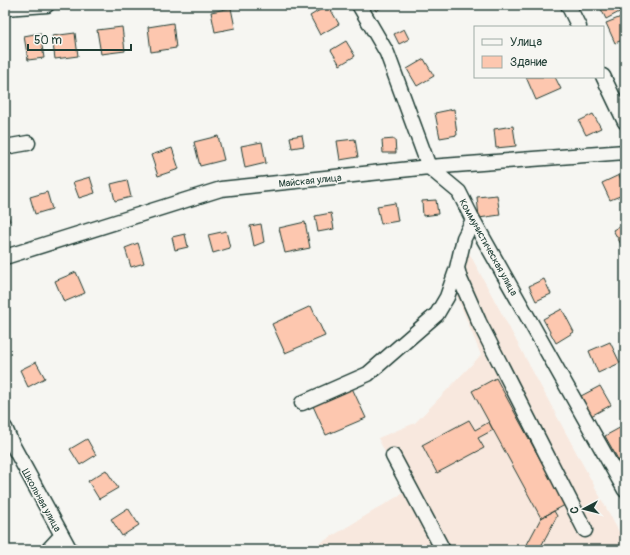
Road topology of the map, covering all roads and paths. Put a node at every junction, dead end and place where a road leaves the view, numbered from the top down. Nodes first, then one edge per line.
1 (46, 5) edge
2 (359, 5) edge
3 (568, 5) edge
4 (5, 8) edge
5 (578, 26) edge
6 (604, 78) edge
7 (625, 122) edge
8 (28, 143) dead end
9 (5, 147) edge
10 (625, 152) edge
11 (429, 167) junction
12 (473, 220) junction
13 (21, 252) junction
14 (5, 257) edge
15 (5, 268) edge
16 (457, 268) junction
17 (302, 403) dead end
18 (5, 428) edge
19 (393, 456) dead end
20 (625, 490) edge
21 (585, 530) dead end
22 (62, 535) junction
23 (48, 550) edge
24 (70, 550) edge
25 (443, 550) edge

1 - 4 street
2 - 11 street, Коммунистическая улица
3 - 5 street
6 - 7 street
8 - 9 street
10 - 11 street, Майская улица
11 - 12 street, Коммунистическая улица
11 - 13 street, Майская улица
12 - 16 street
12 - 20 street, Коммунистическая улица
13 - 14 street, Майская улица
13 - 15 street
16 - 17 street
16 - 21 street
18 - 22 street, Школьная улица
19 - 25 street
22 - 23 street
22 - 24 street, Школьная улица

